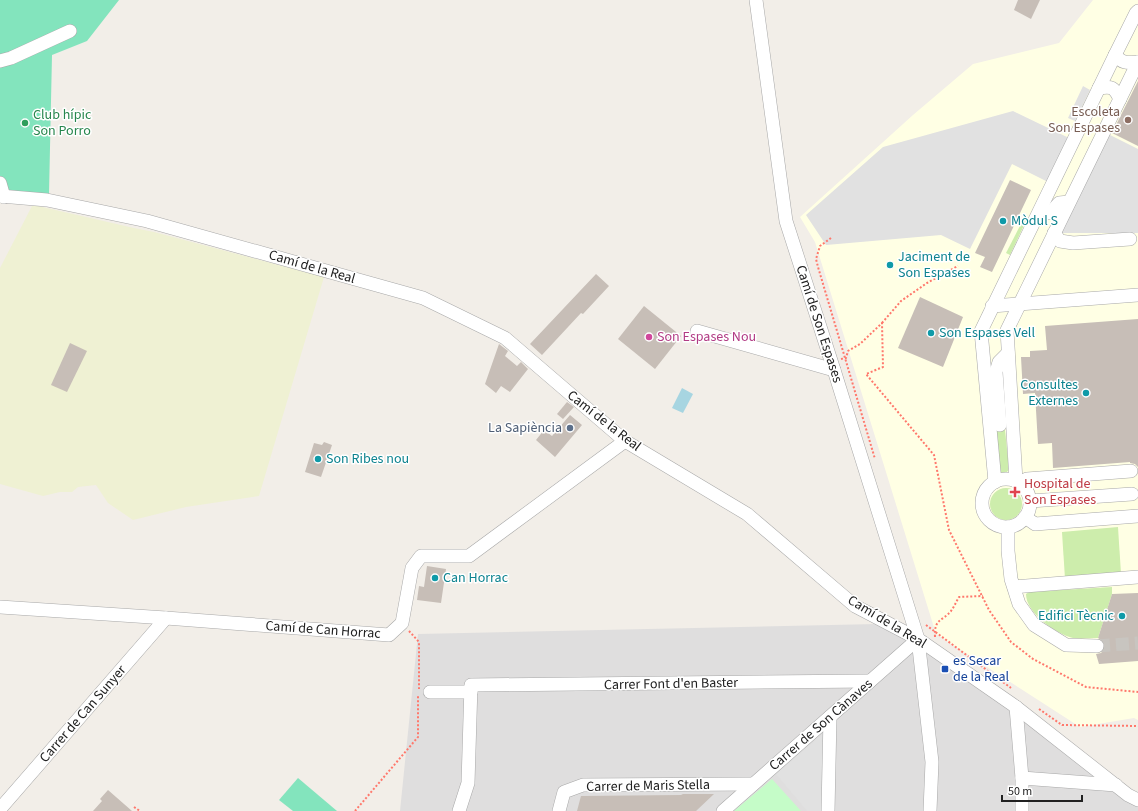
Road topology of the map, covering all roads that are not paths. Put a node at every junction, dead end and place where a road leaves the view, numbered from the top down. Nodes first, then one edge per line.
1 (756, 0) edge
2 (1138, 11) edge
3 (70, 31) dead end
4 (1115, 55) junction
5 (0, 61) edge
6 (1138, 62) edge
7 (1099, 88) junction
8 (1120, 99) junction
9 (0, 183) edge
10 (2, 197) edge
11 (1069, 202) junction
12 (1050, 213) dead end
13 (1054, 233) junction
14 (1130, 239) dead end
15 (1138, 295) edge
16 (1019, 304) junction
17 (992, 306) junction
18 (986, 320) junction
19 (1007, 330) junction
20 (696, 331) dead end
21 (1008, 353) junction
22 (833, 366) junction
23 (1000, 425) dead end
24 (625, 441) junction
25 (1131, 471) dead end
26 (995, 482) junction
27 (1017, 482) junction
28 (1132, 494) dead end
29 (1030, 501) junction
30 (1138, 516) edge
31 (1025, 517) junction
32 (1008, 527) junction
33 (1138, 577) edge
34 (1014, 587) junction
35 (0, 608) edge
36 (166, 618) junction
37 (918, 639) junction
38 (1097, 646) tunnel mouth
39 (870, 681) junction
40 (471, 688) junction
41 (430, 692) dead end
42 (1016, 707) junction
43 (830, 717) junction
44 (1022, 778) junction
45 (753, 784) junction
46 (1116, 785) junction
47 (1138, 800) edge
48 (0, 809) edge
49 (459, 811) edge
50 (559, 811) edge
51 (723, 811) edge
52 (828, 811) edge
53 (930, 811) edge
54 (1022, 811) edge

1 - 22 street, Camí de Son Espases
2 - 4 street
3 - 5 street
4 - 6 street
4 - 7 street
6 - 8 street
7 - 8 street
7 - 17 street
8 - 11 street
9 - 10 street
10 - 24 street, Camí de la Real
11 - 12 street
11 - 13 street
13 - 14 street
13 - 16 street
15 - 16 street
16 - 17 street
16 - 19 street
17 - 18 street
18 - 19 street
18 - 26 street
19 - 21 street
20 - 22 street
21 - 23 street
21 - 27 street
22 - 37 street, Camí de Son Espases
24 - 36 street, Camí de Can Horrac
24 - 37 street, Camí de la Real
25 - 27 street
26 - 27 street
26 - 32 street
27 - 29 street
28 - 29 street
29 - 31 street
30 - 31 street
31 - 32 street
32 - 34 street
33 - 34 street
34 - 38 street
35 - 36 street, Camí de Can Horrac
36 - 48 street, Carrer de Can Sunyer
37 - 39 street, Carrer de Son Cànaves
37 - 42 street, Camí de la Real
37 - 53 street, Camí de Son Espases
39 - 40 street, Carrer Font d'en Baster
39 - 43 street, Carrer de Son Cànaves
40 - 41 street, Carrer Font d'en Baster
40 - 49 street
42 - 44 street
42 - 46 street, Camí de la Real
43 - 45 street, Carrer de Son Cànaves
43 - 52 street
44 - 46 street
44 - 54 street
45 - 50 street, Carrer de Maris Stella
45 - 51 street, Carrer de Son Cànaves
46 - 47 street, Camí de la Real

